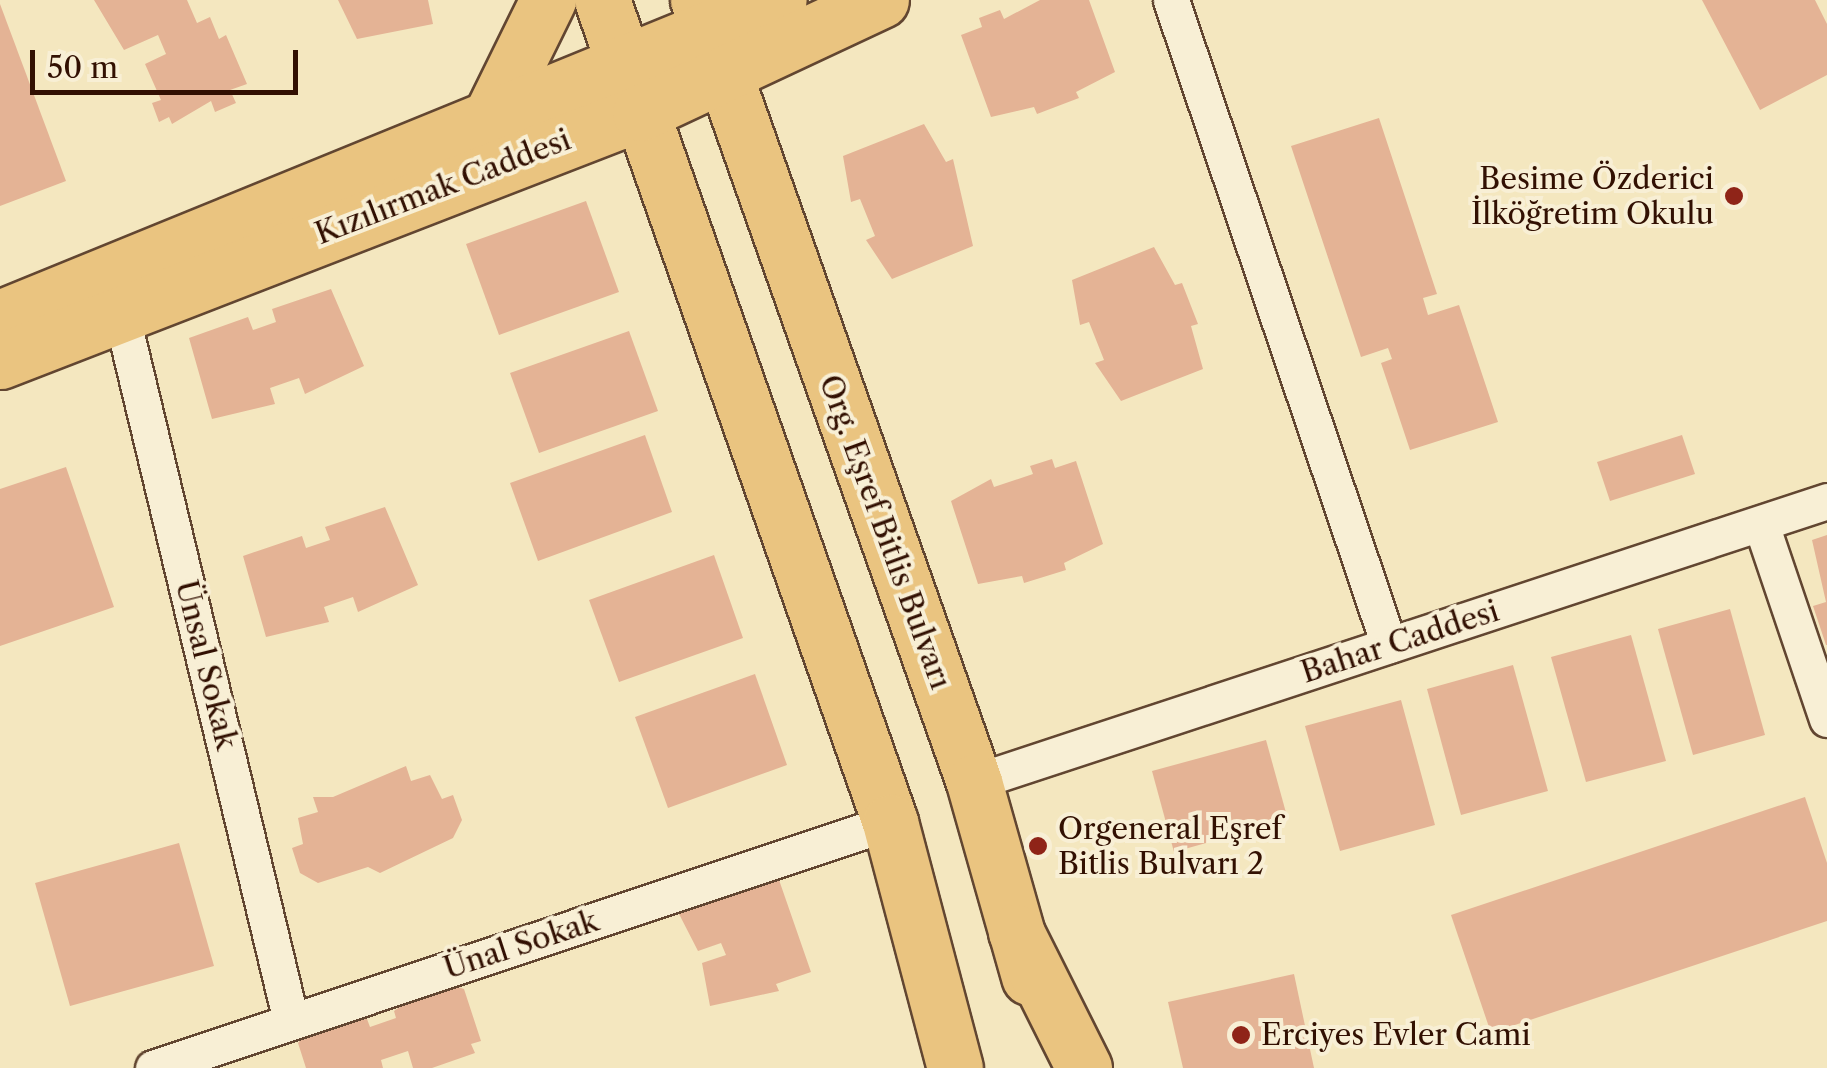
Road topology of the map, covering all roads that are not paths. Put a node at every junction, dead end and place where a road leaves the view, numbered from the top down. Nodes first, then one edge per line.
1 (548, 0) edge
2 (602, 0) edge
3 (779, 0) edge
4 (881, 0) edge
5 (1171, 0) edge
6 (710, 36) edge
7 (632, 90) junction
8 (488, 122) junction
9 (120, 309) junction
10 (0, 318) edge
11 (0, 361) edge
12 (1827, 501) edge
13 (1761, 524) junction
14 (1389, 645) junction
15 (1827, 719) edge
16 (974, 782) junction
17 (890, 822) junction
18 (1016, 932) junction
19 (291, 1021) junction
20 (153, 1068) edge
21 (956, 1068) edge
22 (1056, 1068) edge
23 (1084, 1068) edge

1 - 8 main road
2 - 7 main road
3 - 6 main road, Kızılırmak Caddesi
4 - 6 main road, Kızılırmak Caddesi
5 - 14 street
6 - 7 main road, Kızılırmak Caddesi
6 - 16 main road, Org. Eşref Bitlis Bulvarı
7 - 8 main road, Kızılırmak Caddesi
7 - 9 main road, Kızılırmak Caddesi
7 - 17 main road
8 - 10 main road, Kızılırmak Caddesi
9 - 11 main road, Kızılırmak Caddesi
9 - 19 street, Ünsal Sokak
12 - 13 street, Bahar Caddesi
13 - 14 street, Bahar Caddesi
13 - 15 street
14 - 16 street, Bahar Caddesi
16 - 18 main road, Org. Eşref Bitlis Bulvarı
17 - 19 street, Ünal Sokak
17 - 21 main road
18 - 22 main road, Org. Eşref Bitlis Bulvarı
18 - 23 main road
19 - 20 street, Ünal Sokak

